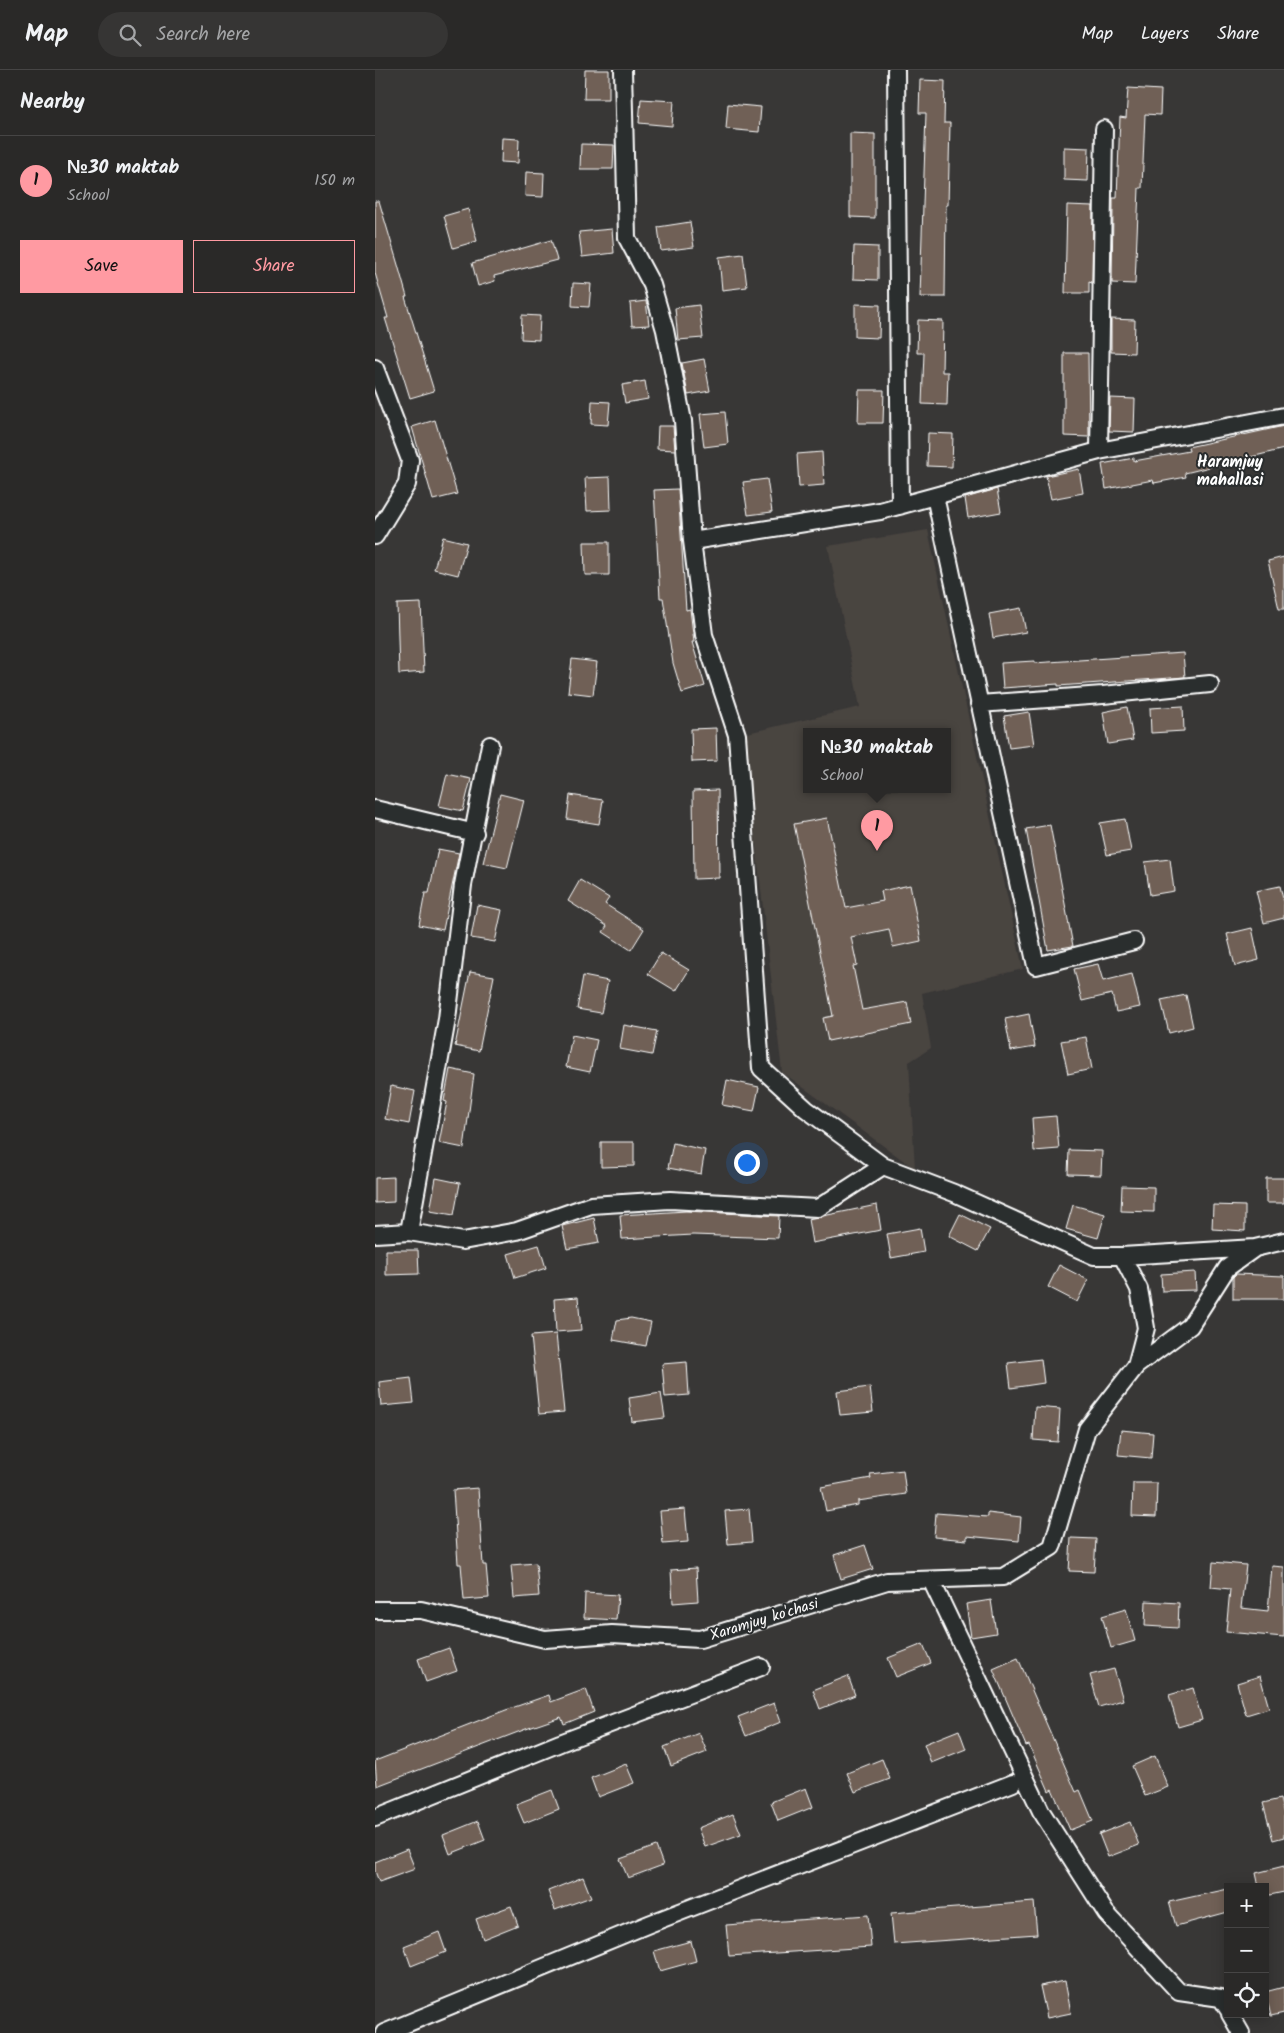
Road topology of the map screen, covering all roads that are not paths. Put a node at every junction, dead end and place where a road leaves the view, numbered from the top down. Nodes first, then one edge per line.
1 (623, 70) edge
2 (896, 70) edge
3 (1104, 129) dead end
4 (375, 368) edge
5 (1284, 416) edge
6 (1099, 452) junction
7 (935, 496) junction
8 (900, 506) junction
9 (375, 536) edge
10 (692, 541) junction
11 (1210, 684) dead end
12 (979, 704) junction
13 (490, 745) dead end
14 (375, 809) edge
15 (475, 833) junction
16 (1134, 941) dead end
17 (883, 1166) junction
18 (409, 1232) junction
19 (375, 1234) edge
20 (1284, 1241) edge
21 (1255, 1248) junction
22 (1122, 1256) junction
23 (1136, 1366) junction
24 (931, 1580) junction
25 (375, 1610) edge
26 (761, 1667) dead end
27 (1013, 1783) dead end
28 (375, 1818) edge
29 (1224, 2003) edge
30 (1233, 2018) edge
31 (410, 2029) edge
32 (384, 2033) edge
33 (1241, 2033) edge

1 - 10 street
2 - 8 street
3 - 6 street
4 - 9 street
5 - 6 street
6 - 7 street
7 - 8 street
7 - 12 street
8 - 10 street
10 - 17 street
11 - 12 street
12 - 16 street
13 - 15 street
14 - 15 street
15 - 18 street
17 - 18 street
17 - 22 street
18 - 19 street
20 - 21 street
21 - 22 street
21 - 23 street
22 - 23 street
23 - 24 street, Xaramjuy ko'chasi
24 - 25 street, Xaramjuy ko'chasi
24 - 29 street
26 - 28 street
27 - 31 street
30 - 33 street
31 - 32 street

